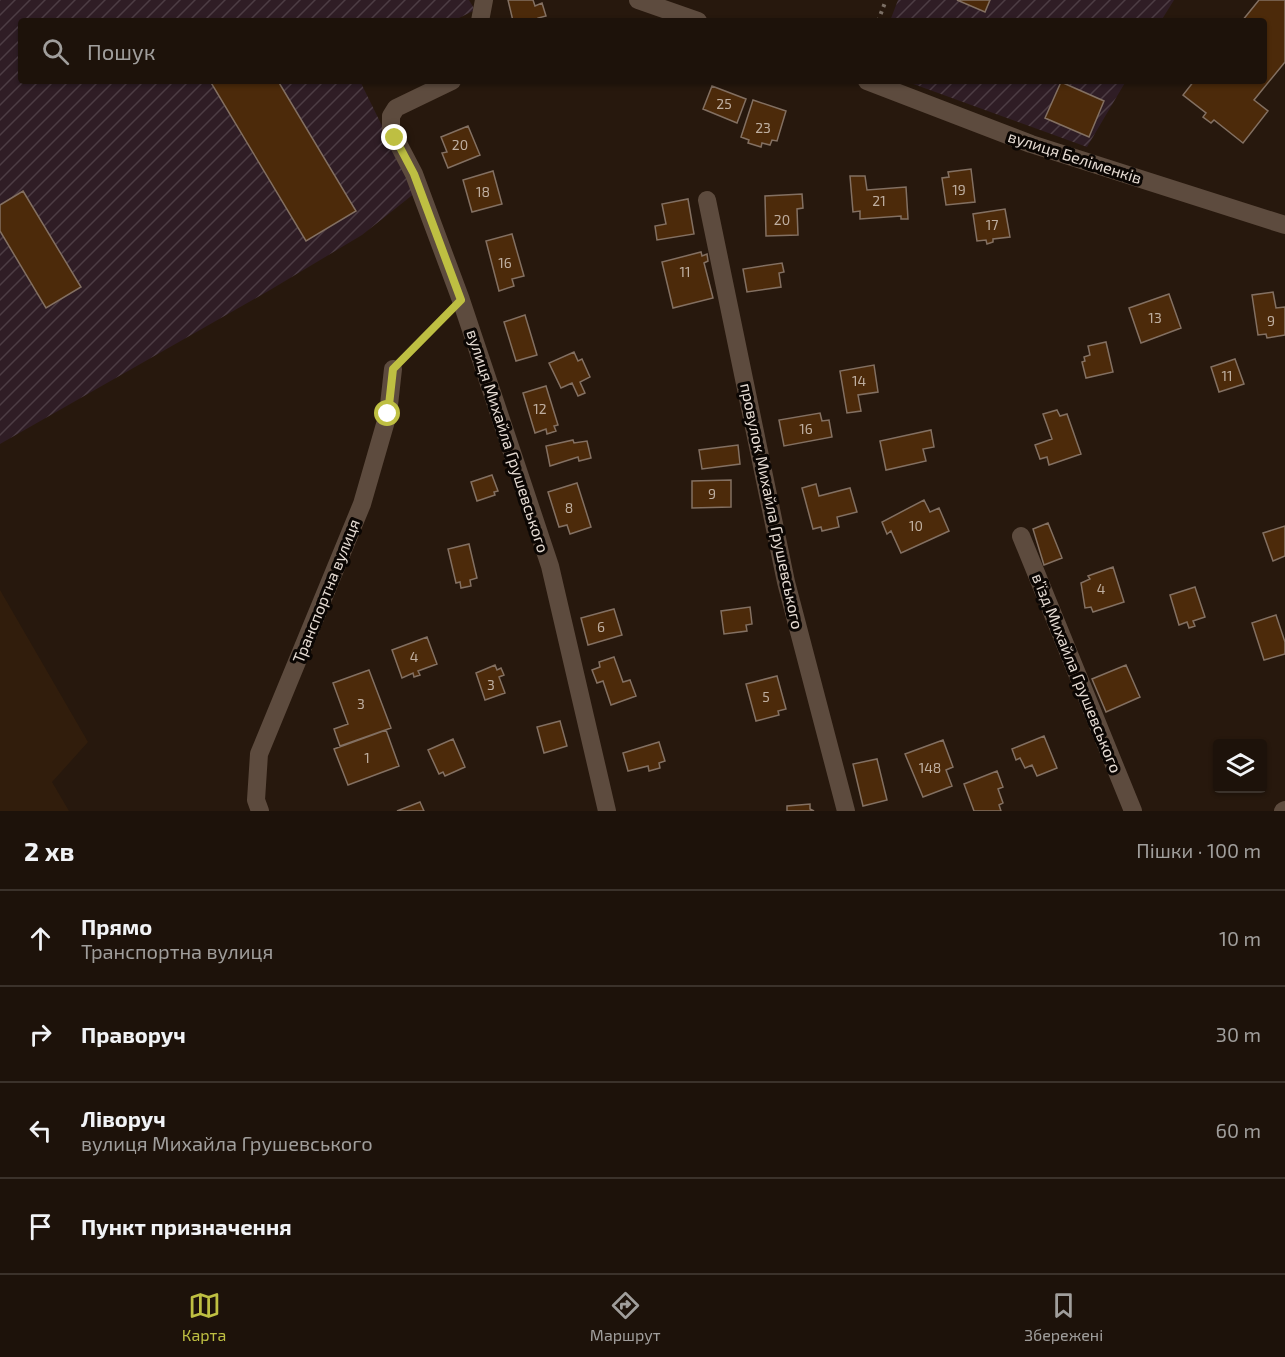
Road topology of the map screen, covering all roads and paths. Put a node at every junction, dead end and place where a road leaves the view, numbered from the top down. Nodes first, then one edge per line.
1 (484, 0) edge
2 (638, 0) edge
3 (886, 0) edge
4 (481, 18) edge
5 (689, 18) edge
6 (879, 18) edge
7 (446, 84) edge
8 (875, 84) edge
9 (707, 200) dead end
10 (1285, 225) edge
11 (461, 300) junction
12 (393, 369) joint
13 (1021, 536) dead end
14 (260, 811) edge
15 (607, 811) edge
16 (846, 811) edge
17 (1133, 811) edge

1 - 4 street
2 - 5 street
3 - 6 path
7 - 11 street, вулиця Михайла Грушевського
8 - 10 street, вулиця Беліменків
9 - 16 street, провулок Михайла Грушевського
11 - 12 path
11 - 15 street, вулиця Михайла Грушевського
12 - 14 street, Транспортна вулиця
13 - 17 street, в’їзд Михайла Грушевського

